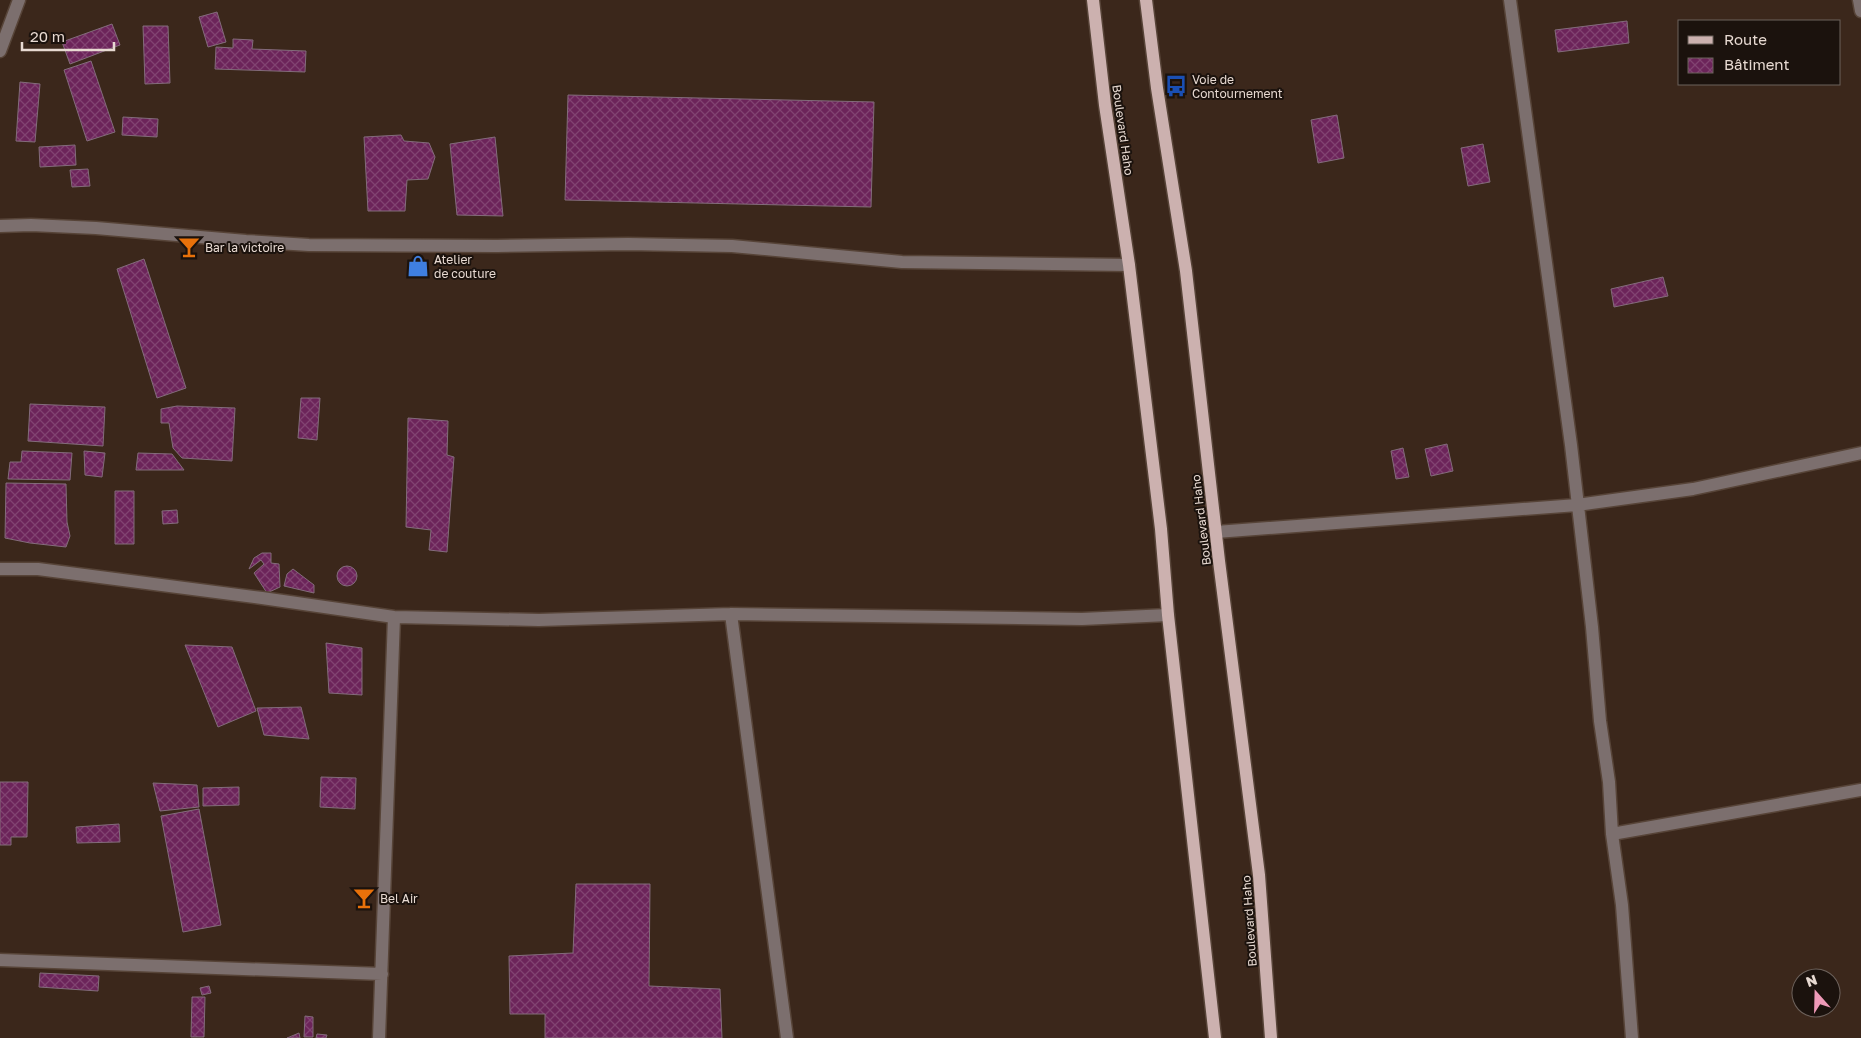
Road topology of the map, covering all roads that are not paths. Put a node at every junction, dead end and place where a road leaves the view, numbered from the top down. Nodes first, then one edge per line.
1 (19, 0) edge
2 (1093, 0) edge
3 (1146, 0) edge
4 (1510, 0) edge
5 (1859, 0) edge
6 (1861, 11) edge
7 (0, 51) edge
8 (0, 226) edge
9 (1129, 265) junction
10 (1861, 452) edge
11 (1577, 505) junction
12 (1216, 532) junction
13 (0, 569) edge
14 (731, 614) junction
15 (1168, 615) junction
16 (394, 617) junction
17 (1861, 790) edge
18 (1612, 834) junction
19 (0, 960) edge
20 (382, 974) junction
21 (379, 1038) edge
22 (787, 1038) edge
23 (1215, 1038) edge
24 (1271, 1038) edge
25 (1632, 1038) edge

1 - 7 street
2 - 9 main road, Boulevard Haho
3 - 12 main road, Boulevard Haho
4 - 11 street
5 - 6 street
8 - 9 street
9 - 15 main road, Boulevard Haho
10 - 11 street
11 - 12 street
11 - 18 street
12 - 24 main road, Boulevard Haho
13 - 16 street
14 - 15 street
14 - 16 street
14 - 22 street
15 - 23 main road, Boulevard Haho
16 - 20 street
17 - 18 street
18 - 25 street
19 - 20 street
20 - 21 street

